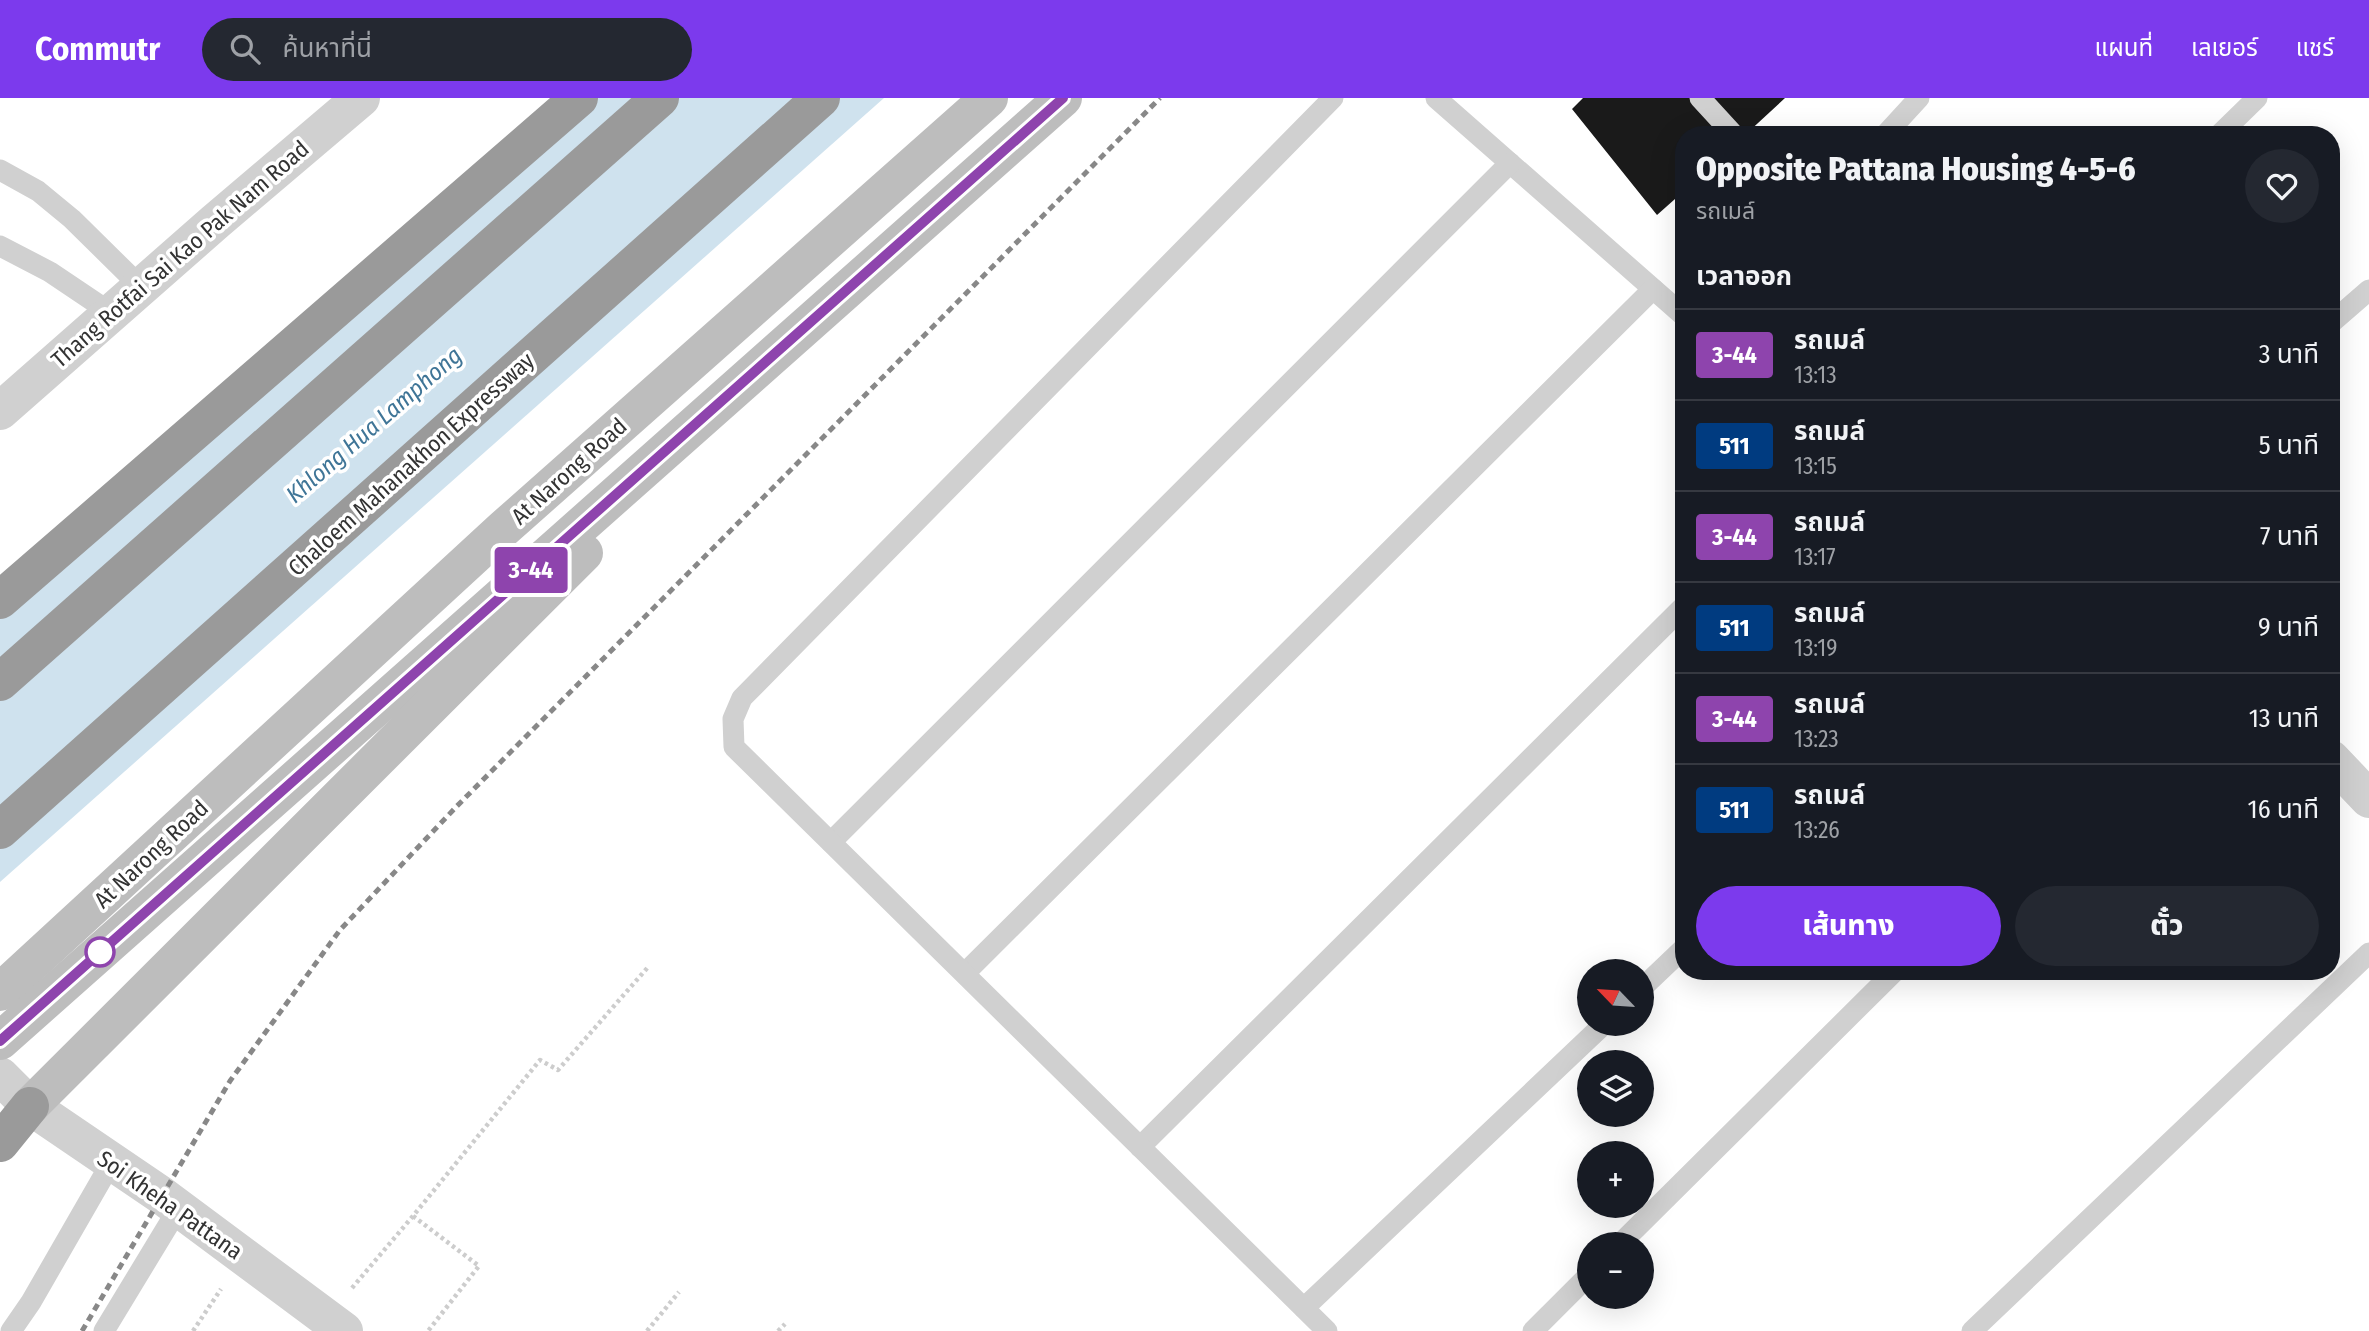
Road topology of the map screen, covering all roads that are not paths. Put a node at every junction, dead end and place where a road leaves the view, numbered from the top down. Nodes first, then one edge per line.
1 (361, 98) edge
2 (579, 98) edge
3 (660, 98) edge
4 (821, 98) edge
5 (989, 98) edge
6 (1063, 98) edge
7 (1333, 98) edge
8 (1436, 98) edge
9 (1700, 98) edge
10 (1919, 98) edge
11 (2257, 98) edge
12 (1726, 126) edge
13 (1893, 126) edge
14 (2228, 126) edge
15 (1510, 163) junction
16 (0, 170) edge
17 (0, 246) edge
18 (141, 287) junction
19 (1653, 289) junction
20 (2369, 289) edge
21 (1675, 308) edge
22 (111, 313) junction
23 (2340, 315) edge
24 (723, 398) junction
25 (0, 411) edge
26 (0, 600) edge
27 (1675, 615) edge
28 (0, 682) edge
29 (2340, 768) edge
30 (2369, 799) edge
31 (0, 830) edge
32 (831, 842) junction
33 (2369, 953) edge
34 (1675, 957) edge
35 (965, 973) junction
36 (1654, 977) edge
37 (1886, 980) edge
38 (0, 992) edge
39 (1591, 1036) edge
40 (0, 1041) edge
41 (0, 1076) edge
42 (30, 1106) junction
43 (0, 1143) edge
44 (1140, 1147) junction
45 (111, 1163) junction
46 (178, 1209) junction
47 (1632, 1232) edge
48 (1577, 1287) edge
49 (1304, 1308) junction
50 (335, 1325) edge
51 (11, 1331) edge
52 (104, 1331) edge
53 (1327, 1331) edge
54 (1533, 1331) edge
55 (1972, 1331) edge

1 - 18 street, Thang Rotfai Sai Kao Pak Nam Road
2 - 26 highway
3 - 28 highway
4 - 31 highway, Chaloem Mahanakhon Expressway
5 - 38 main road, At Narong Road
6 - 24 main road, At Narong Road
7 - 32 lane
8 - 15 lane
9 - 12 lane
10 - 13 lane
11 - 14 lane
15 - 19 lane
15 - 32 lane
16 - 18 lane
17 - 22 lane
18 - 22 street, Thang Rotfai Sai Kao Pak Nam Road
19 - 21 lane
19 - 35 lane
20 - 23 lane
22 - 25 street, Thang Rotfai Sai Kao Pak Nam Road
24 - 40 main road, At Narong Road
24 - 42 main road
27 - 44 lane
29 - 30 street
32 - 35 lane
33 - 55 lane
34 - 36 lane
35 - 44 lane
37 - 47 lane
39 - 49 lane
41 - 42 street, Soi Kheha Pattana
42 - 43 highway
42 - 45 street, Soi Kheha Pattana
44 - 49 lane
45 - 46 street, Soi Kheha Pattana
45 - 51 lane
46 - 50 street, Soi Kheha Pattana
46 - 52 lane
48 - 54 lane
49 - 53 lane

